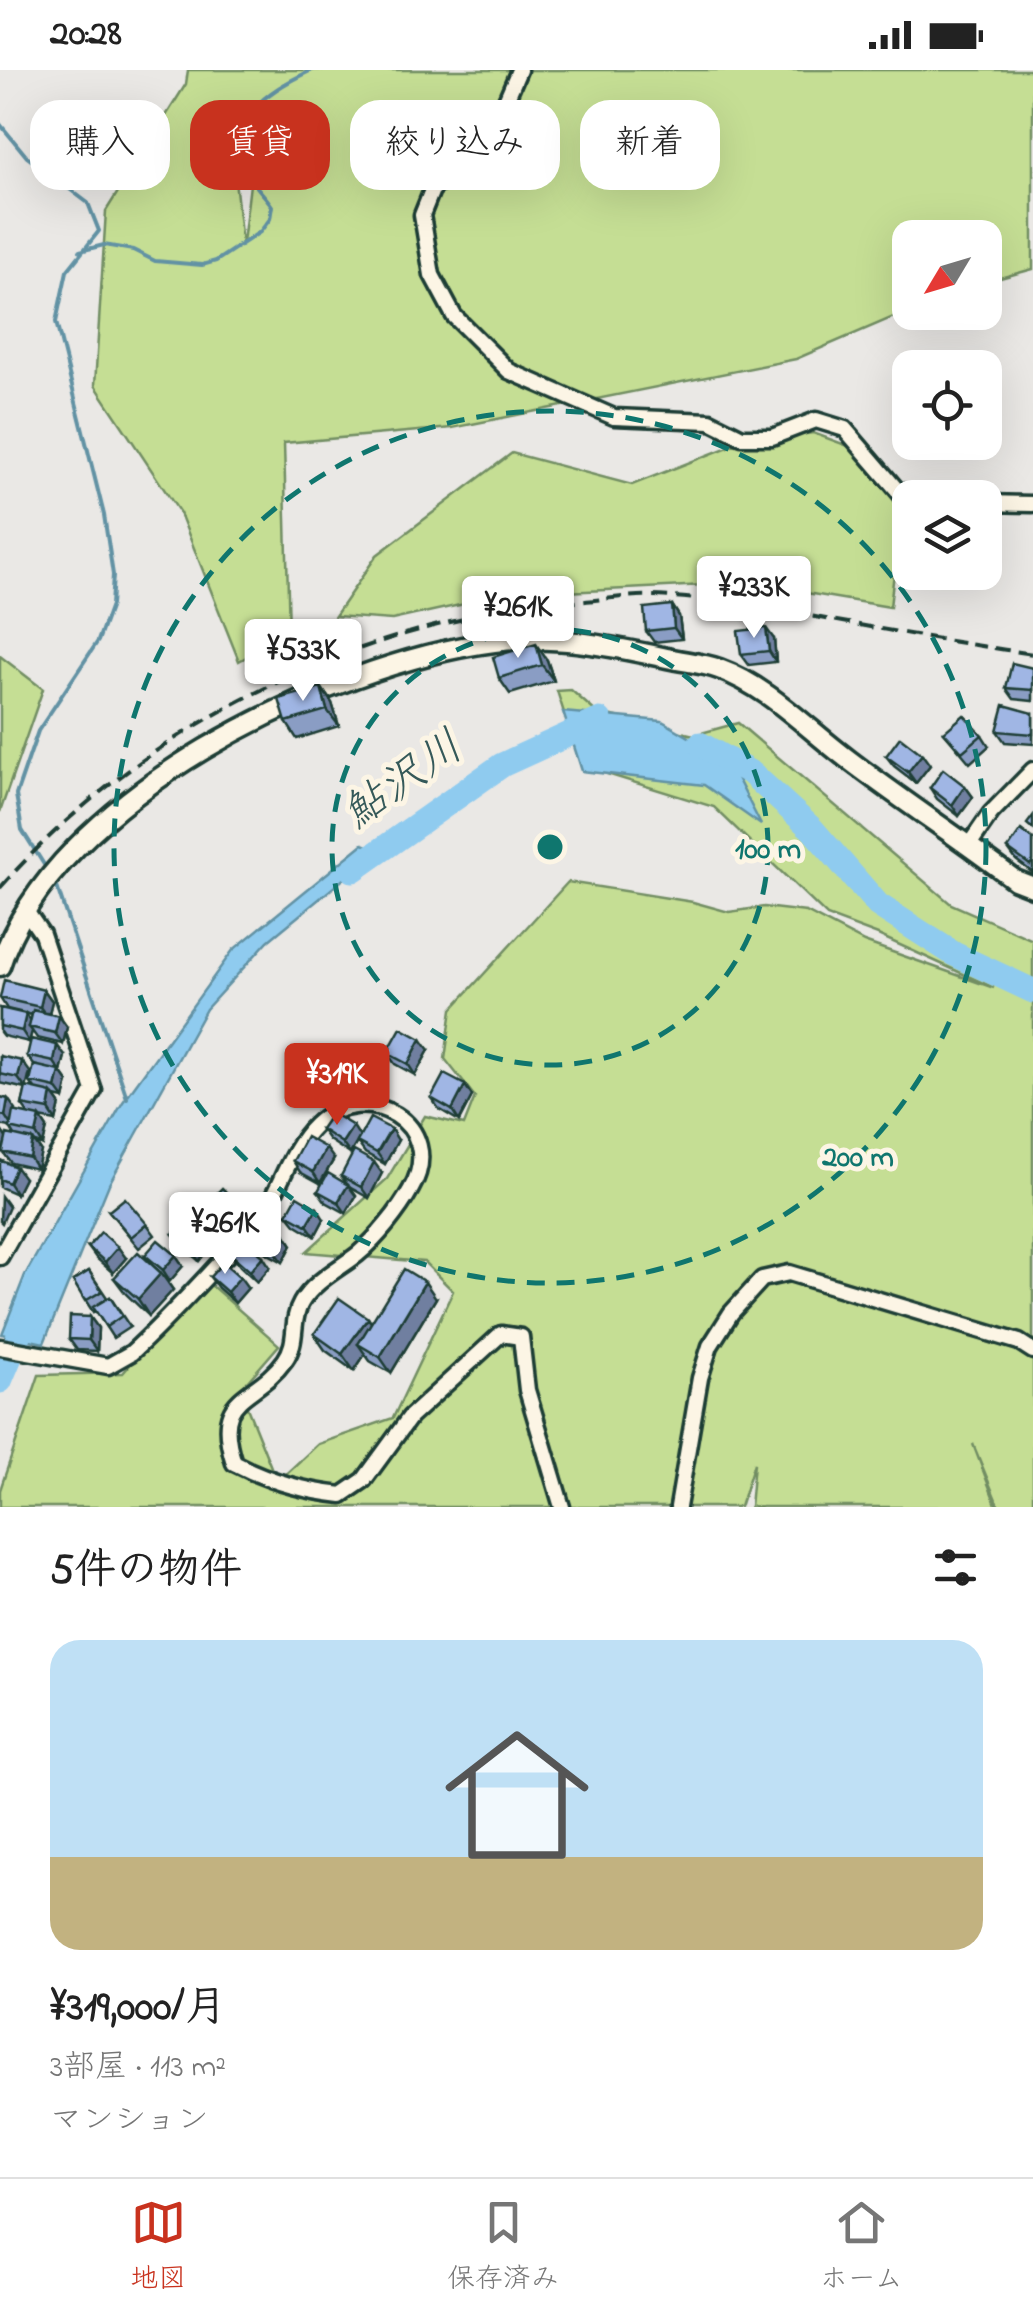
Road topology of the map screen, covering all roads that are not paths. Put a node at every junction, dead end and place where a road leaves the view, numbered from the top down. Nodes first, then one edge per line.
1 (520, 70) edge
2 (892, 483) edge
3 (1002, 503) edge
4 (1033, 504) edge
5 (1033, 770) edge
6 (968, 845) junction
7 (1033, 887) edge
8 (26, 912) junction
9 (0, 966) edge
10 (0, 1257) edge
11 (0, 1348) edge
12 (1033, 1352) edge
13 (562, 1507) edge
14 (678, 1507) edge

1 - 2 street
3 - 4 street
5 - 6 street
6 - 7 street
6 - 8 street
8 - 9 street
8 - 10 street
11 - 13 street
12 - 14 street

